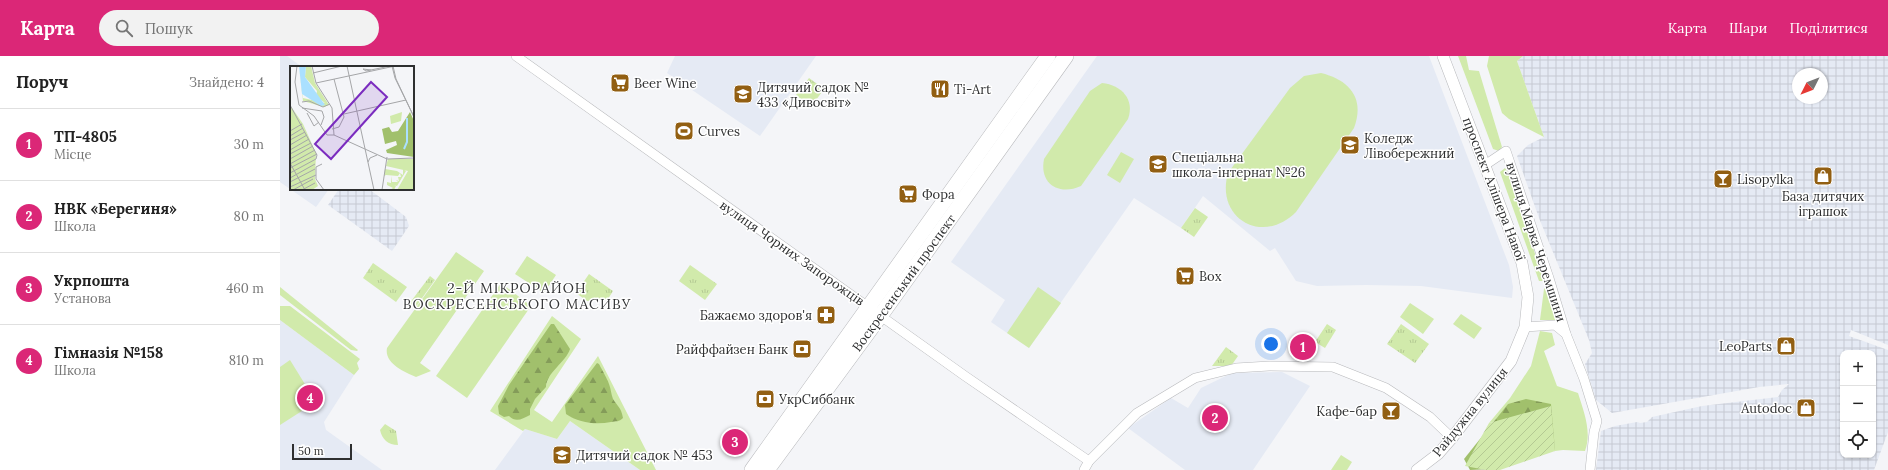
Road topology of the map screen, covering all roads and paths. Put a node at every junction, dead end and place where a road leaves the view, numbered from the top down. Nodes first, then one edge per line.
1 (516, 56) edge
2 (1048, 56) edge
3 (1066, 56) edge
4 (1443, 56) edge
5 (1486, 165) junction
6 (868, 307) junction
7 (881, 316) junction
8 (1525, 326) junction
9 (1566, 334) junction
10 (1452, 438) junction
11 (1089, 461) junction
12 (752, 470) edge
13 (767, 470) edge
14 (1084, 470) edge
15 (1417, 470) edge
16 (1590, 470) edge

1 - 6 street, вулиця Чорних Запорожців
2 - 6 main road, Воскресенський проспект
3 - 7 main road, Воскресенський проспект
4 - 5 street, проспект Алішера Навої
5 - 8 street, проспект Алішера Навої
5 - 9 street, вулиця Марка Черемшини
6 - 7 street, вулиця Чорних Запорожців
6 - 12 main road, Воскресенський проспект
7 - 11 street, вулиця Чорних Запорожців
7 - 13 main road, Воскресенський проспект
8 - 9 street, вулиця Марка Черемшини
8 - 10 street, Райдужна вулиця
9 - 16 street, вулиця Марка Черемшини
10 - 11 street
10 - 15 street, Райдужна вулиця
11 - 14 street

